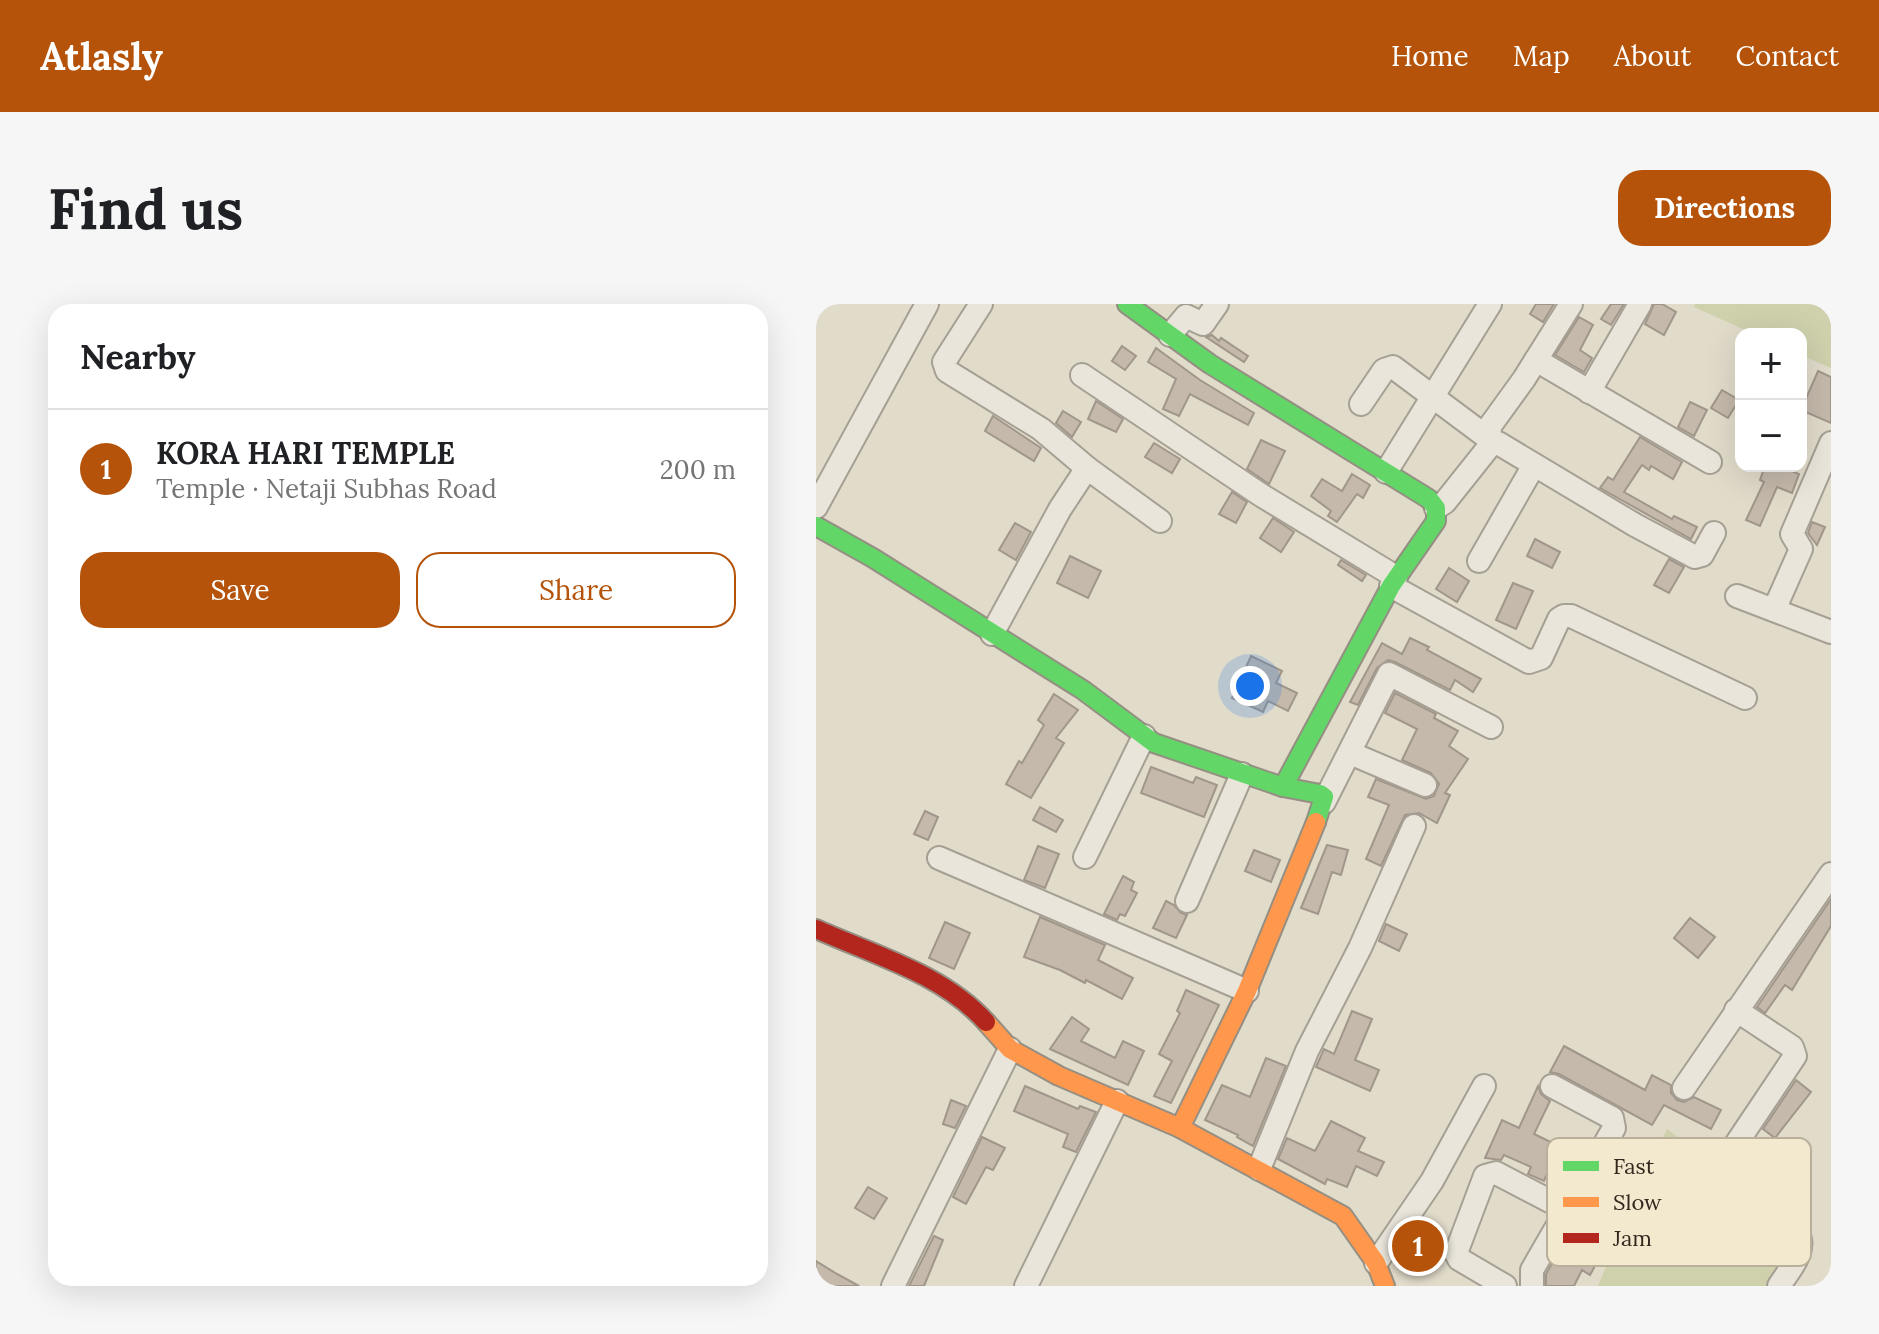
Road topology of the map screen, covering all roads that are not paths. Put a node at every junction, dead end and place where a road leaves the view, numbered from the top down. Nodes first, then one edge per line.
1 (927, 304) edge
2 (981, 304) edge
3 (1127, 304) edge
4 (1217, 304) edge
5 (1490, 304) edge
6 (1571, 304) edge
7 (1640, 304) edge
8 (1170, 335) junction
9 (1536, 360) junction
10 (1082, 375) dead end
11 (1589, 392) junction
12 (1434, 397) junction
13 (1361, 404) dead end
14 (1488, 441) junction
15 (1831, 443) edge
16 (1710, 462) dead end
17 (1534, 465) junction
18 (1087, 468) junction
19 (1386, 472) junction
20 (816, 507) edge
21 (1436, 508) junction
22 (1160, 521) dead end
23 (816, 526) edge
24 (1714, 533) dead end
25 (1479, 561) dead end
26 (1393, 582) junction
27 (1737, 596) dead end
28 (1774, 610) junction
29 (1831, 632) edge
30 (992, 634) junction
31 (1745, 698) dead end
32 (1491, 727) dead end
33 (1144, 736) junction
34 (1350, 753) junction
35 (1242, 774) junction
36 (1425, 785) dead end
37 (1283, 787) junction
38 (1324, 802) junction
39 (1414, 826) dead end
40 (1085, 857) dead end
41 (939, 858) dead end
42 (1831, 874) edge
43 (1187, 901) dead end
44 (816, 929) edge
45 (1247, 991) junction
46 (1736, 1010) junction
47 (1010, 1049) junction
48 (1484, 1086) dead end
49 (1552, 1086) dead end
50 (1684, 1088) dead end
51 (1117, 1101) junction
52 (1180, 1128) junction
53 (1608, 1138) edge
54 (1740, 1138) edge
55 (1259, 1169) junction
56 (1547, 1200) edge
57 (1547, 1244) edge
58 (1370, 1265) junction
59 (1792, 1266) edge
60 (893, 1286) edge
61 (1026, 1286) edge
62 (1385, 1286) edge
63 (1505, 1286) edge
64 (1532, 1286) edge
65 (1779, 1286) edge

1 - 20 street
2 - 18 street
3 - 8 street
4 - 8 street
5 - 12 street
6 - 9 street
7 - 11 street
8 - 19 street
9 - 11 street
9 - 14 street
10 - 26 street
11 - 16 street
12 - 13 street
12 - 14 street
12 - 19 street
14 - 17 street
14 - 21 street
15 - 28 street
17 - 24 street
17 - 25 street
18 - 22 street
18 - 30 street
19 - 21 street
21 - 26 street
23 - 30 street
26 - 31 street
26 - 37 street
27 - 28 street
28 - 29 street
30 - 33 street
32 - 34 street
33 - 35 street
33 - 40 street
34 - 36 street
34 - 38 street
35 - 37 street
35 - 43 street
37 - 38 street
38 - 45 street
39 - 55 street
41 - 45 street
42 - 46 street
44 - 47 street
45 - 52 street
46 - 50 street
46 - 54 street
47 - 51 street
47 - 60 street
48 - 58 street
49 - 53 street
51 - 52 street
51 - 61 street
52 - 55 street
55 - 58 street
56 - 63 street
57 - 64 street
58 - 62 street
59 - 65 street

